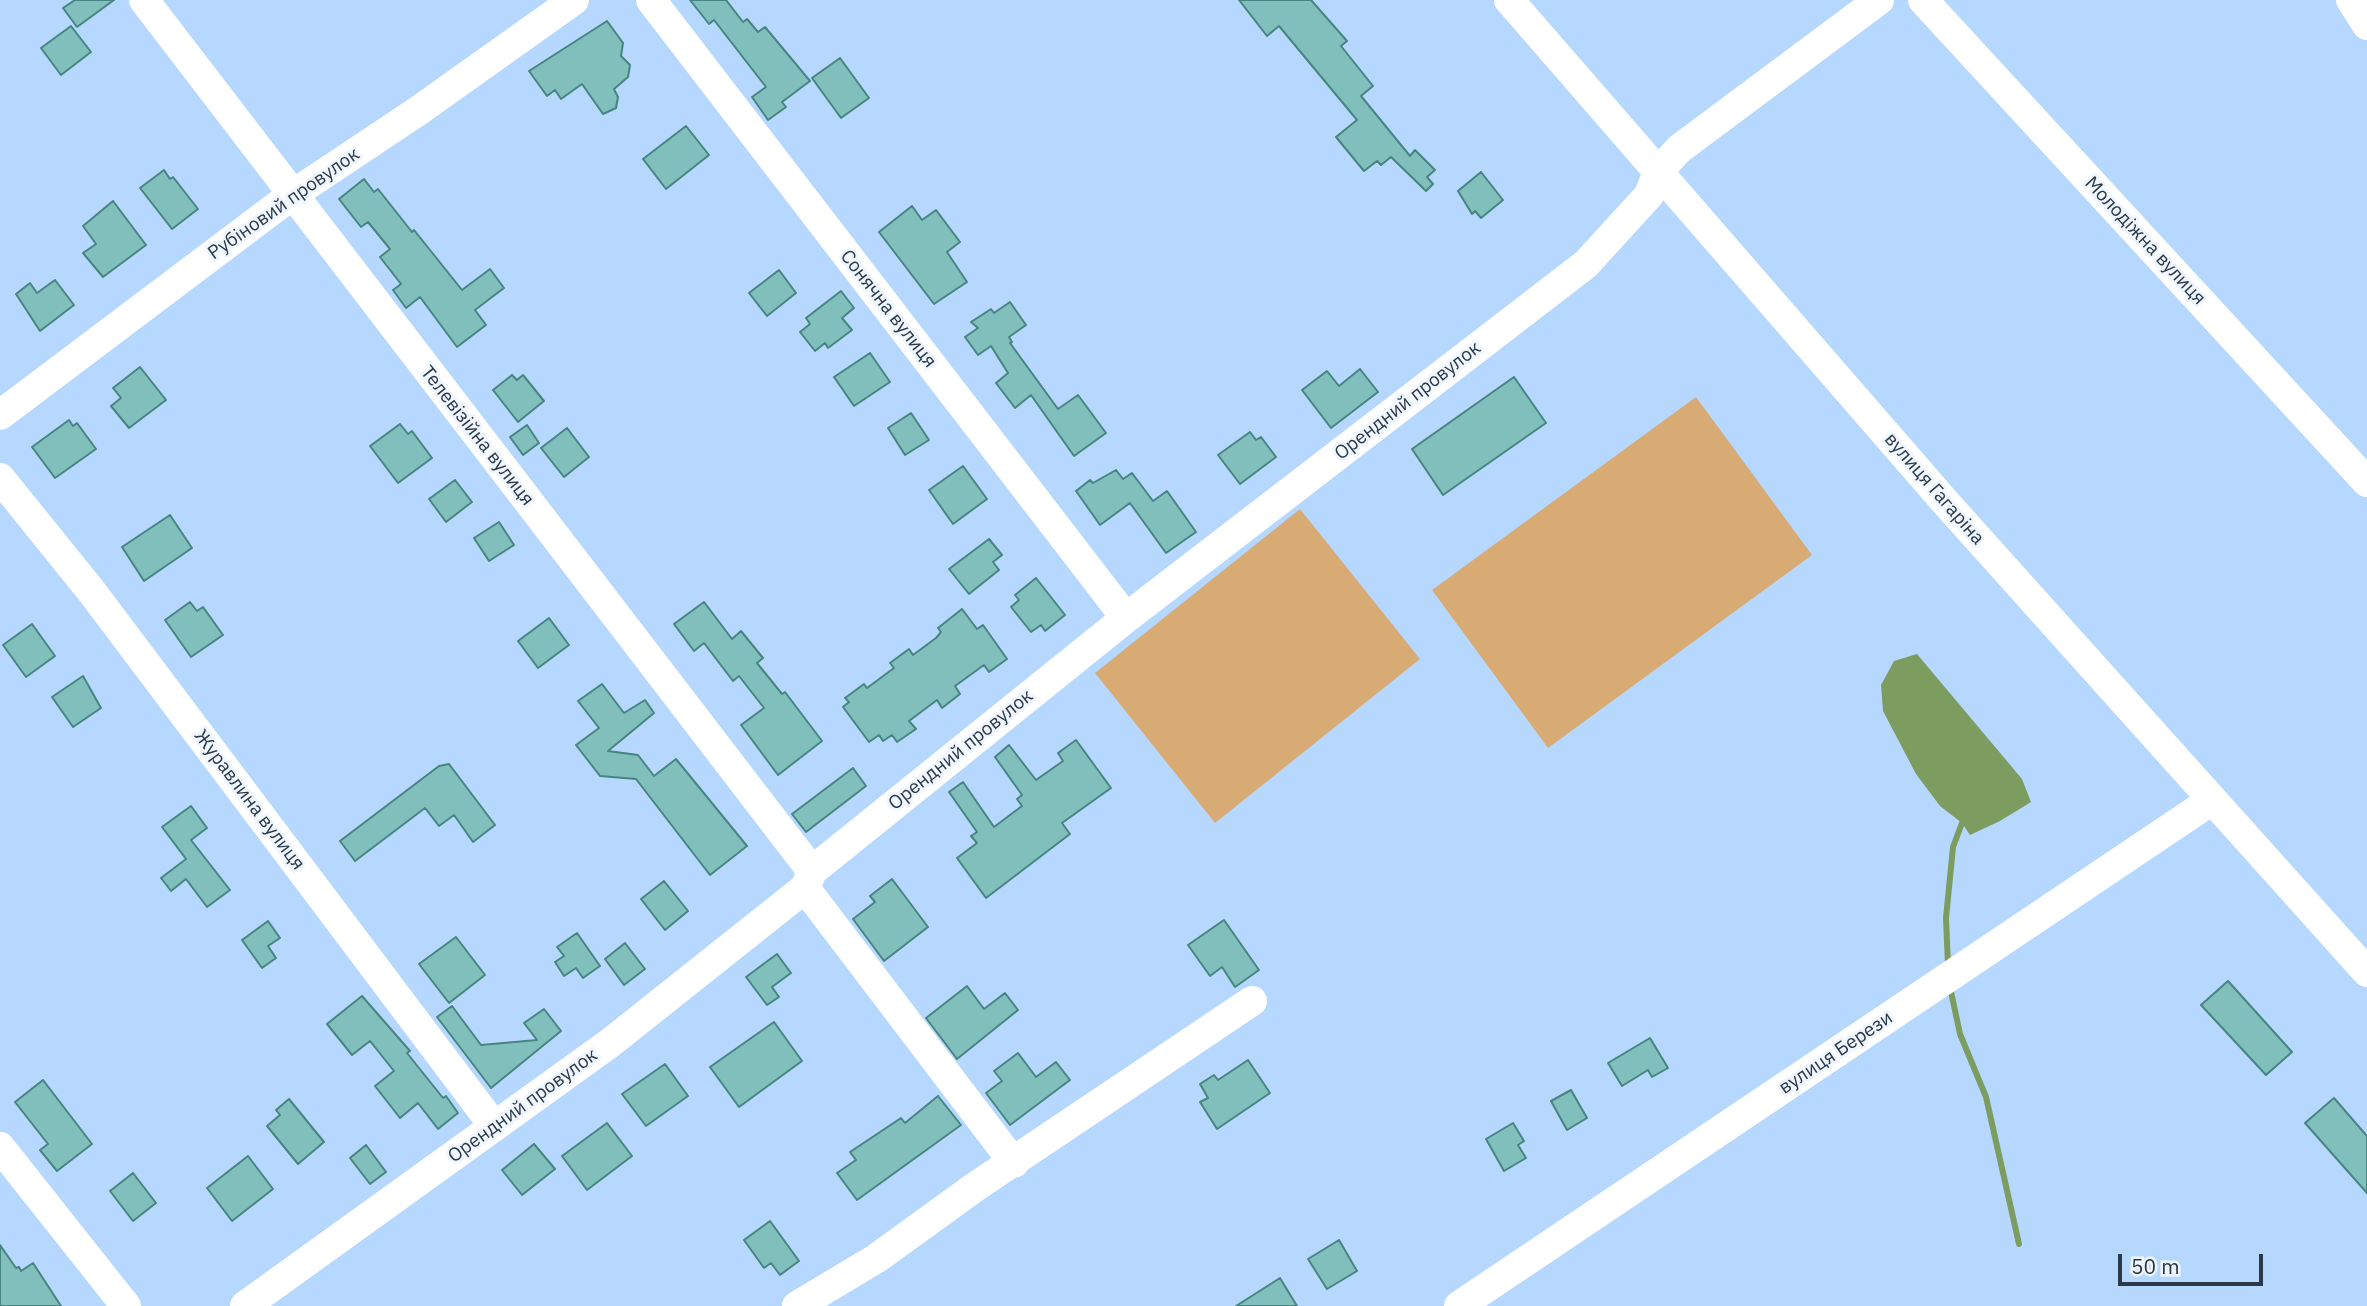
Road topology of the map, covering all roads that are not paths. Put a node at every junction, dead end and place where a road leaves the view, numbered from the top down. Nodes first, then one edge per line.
1 (144, 0) edge
2 (575, 0) edge
3 (651, 0) edge
4 (1509, 0) edge
5 (1879, 0) edge
6 (1923, 0) edge
7 (2351, 0) edge
8 (2367, 25) edge
9 (1658, 172) junction
10 (292, 195) junction
11 (0, 415) edge
12 (0, 478) edge
13 (2367, 482) edge
14 (1126, 618) junction
15 (2212, 800) junction
16 (808, 879) junction
17 (2367, 972) edge
18 (1252, 1001) dead end
19 (495, 1126) junction
20 (0, 1147) edge
21 (1014, 1163) junction
22 (126, 1306) edge
23 (245, 1306) edge
24 (797, 1306) edge
25 (1459, 1306) edge

1 - 10 street, Телевізійна вулиця
2 - 10 street, Рубіновий провулок
3 - 14 street, Сонячна вулиця
4 - 9 street, вулиця Гагаріна
5 - 9 street
6 - 13 street, Молодіжна вулиця
7 - 8 street
9 - 14 street, Орендний провулок
9 - 15 street, вулиця Гагаріна
10 - 11 street, Рубіновий провулок
10 - 16 street, Телевізійна вулиця
12 - 19 street, Журавлина вулиця
14 - 16 street, Орендний провулок
15 - 17 street, вулиця Гагаріна
15 - 25 street, вулиця Берези
16 - 19 street, Орендний провулок
16 - 21 street, Телевізійна вулиця
18 - 21 street
19 - 23 street, Орендний провулок
20 - 22 street
21 - 24 street

